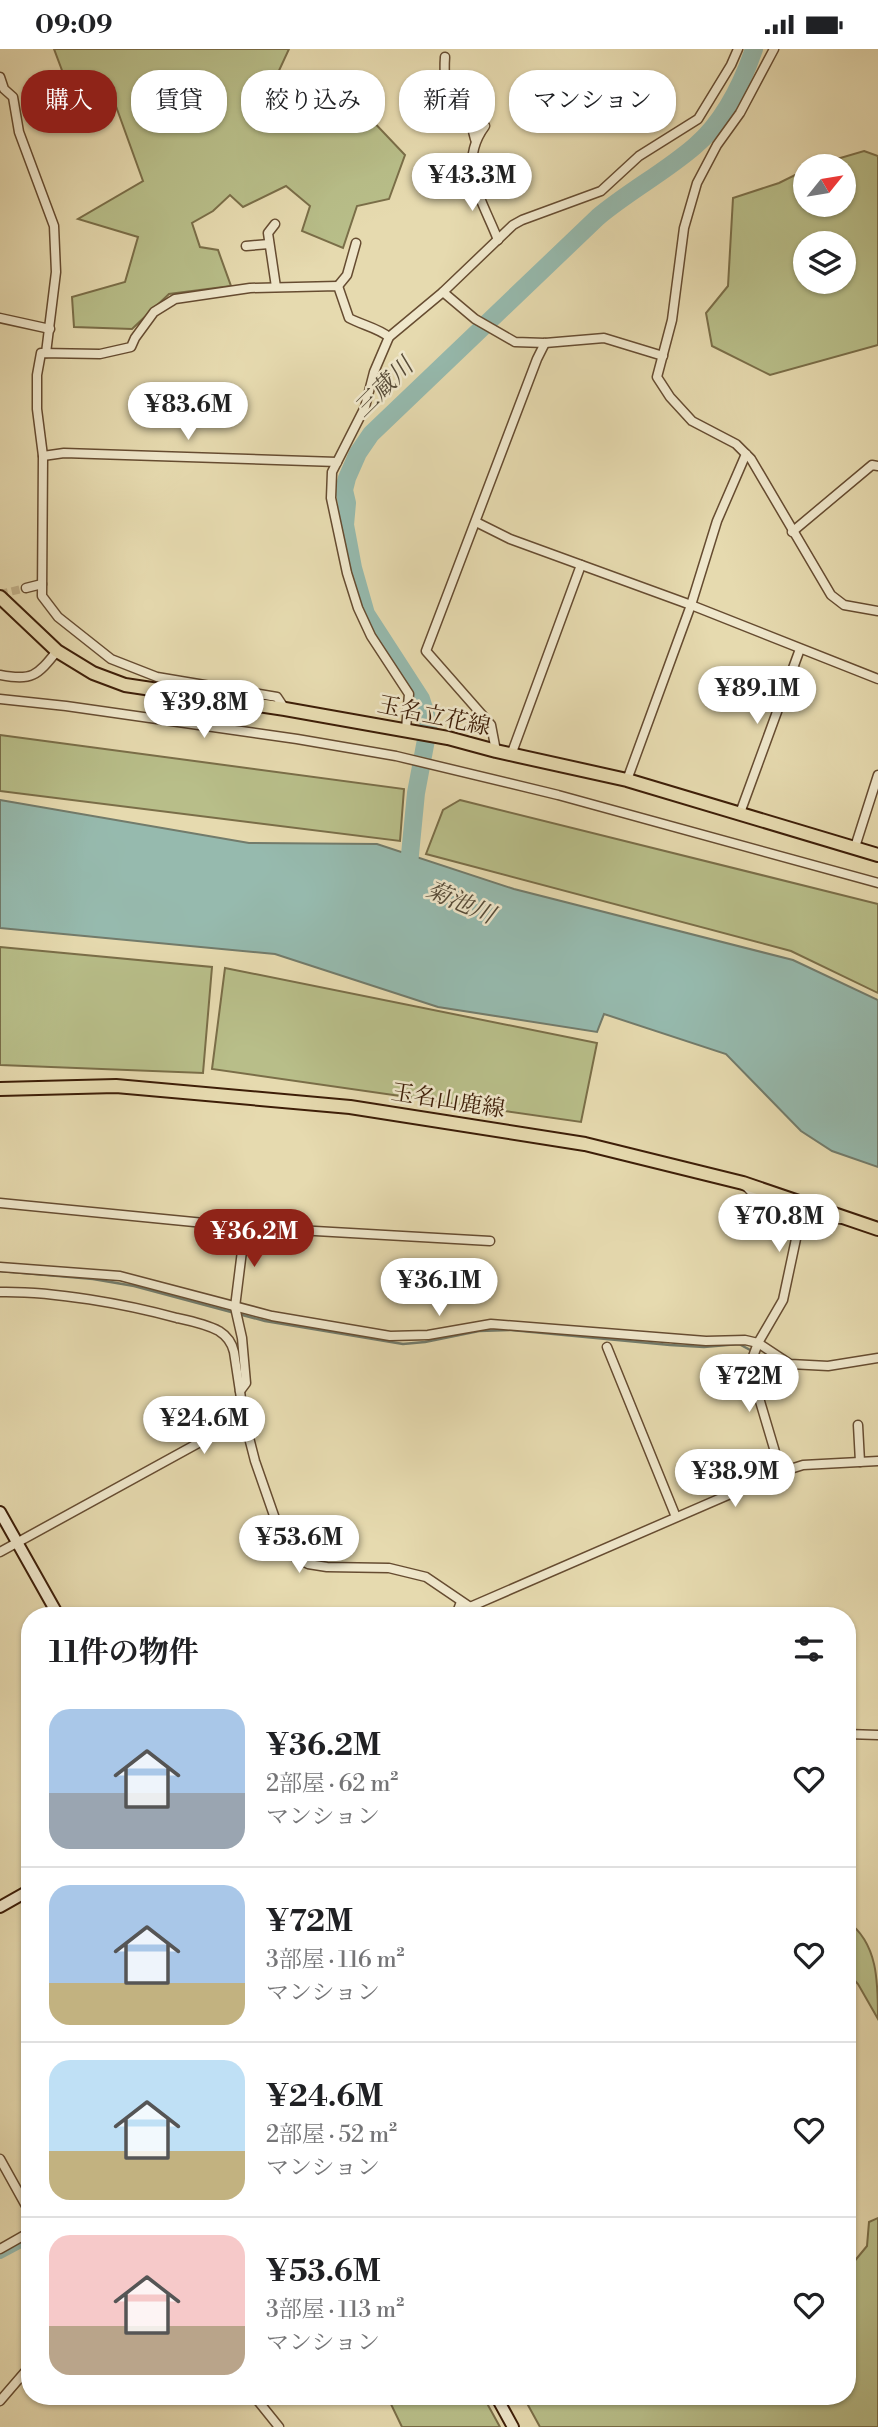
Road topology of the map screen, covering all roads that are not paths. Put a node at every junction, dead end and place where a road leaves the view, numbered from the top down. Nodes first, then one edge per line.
1 (738, 49) edge
2 (774, 49) edge
3 (445, 57) dead end
4 (0, 76) edge
5 (480, 133) edge
6 (475, 139) junction
7 (275, 224) dead end
8 (498, 240) junction
9 (356, 243) dead end
10 (269, 244) junction
11 (246, 246) dead end
12 (338, 286) junction
13 (276, 287) junction
14 (443, 292) junction
15 (0, 318) edge
16 (50, 329) junction
17 (389, 337) junction
18 (545, 343) junction
19 (47, 353) junction
20 (663, 356) junction
21 (746, 454) junction
22 (43, 456) junction
23 (337, 462) junction
24 (878, 466) edge
25 (476, 522) junction
26 (792, 532) junction
27 (581, 565) junction
28 (42, 584) junction
29 (26, 588) tunnel mouth
30 (0, 597) edge
31 (691, 605) junction
32 (878, 611) edge
33 (800, 649) junction
34 (57, 651) junction
35 (0, 675) edge
36 (878, 679) edge
37 (0, 699) edge
38 (285, 709) junction
39 (406, 729) junction
40 (496, 751) junction
41 (512, 755) junction
42 (878, 775) edge
43 (627, 780) junction
44 (740, 813) junction
45 (855, 847) junction
46 (878, 855) edge
47 (878, 883) edge
48 (0, 1089) edge
49 (743, 1183) junction
50 (0, 1203) edge
51 (849, 1218) junction
52 (800, 1220) junction
53 (245, 1227) junction
54 (878, 1229) edge
55 (490, 1241) dead end
56 (0, 1267) edge
57 (0, 1292) edge
58 (235, 1307) junction
59 (758, 1343) junction
60 (607, 1347) dead end
61 (878, 1358) edge
62 (240, 1391) junction
63 (244, 1418) junction
64 (858, 1425) dead end
65 (878, 1461) edge
66 (860, 1462) junction
67 (781, 1472) junction
68 (0, 1512) edge
69 (676, 1517) junction
70 (17, 1542) junction
71 (0, 1552) edge
72 (461, 1602) junction
73 (54, 1607) edge
74 (459, 1607) edge
75 (470, 1607) joint
76 (856, 1734) edge
77 (878, 1735) edge
78 (21, 1895) edge
79 (0, 1907) edge
80 (0, 2159) edge
81 (21, 2197) edge
82 (21, 2237) edge
83 (0, 2249) edge
84 (21, 2377) edge
85 (0, 2400) edge
86 (261, 2405) edge
87 (501, 2405) edge
88 (279, 2427) edge
89 (513, 2427) edge

1 - 8 street
2 - 20 street
3 - 6 street
4 - 16 street
5 - 6 street
6 - 8 street
7 - 10 street
8 - 14 street
9 - 12 street
10 - 11 street
10 - 13 street
12 - 13 street
12 - 17 street
13 - 19 street
14 - 17 street
14 - 18 street
15 - 16 street
16 - 19 street
17 - 23 street
18 - 20 street
18 - 25 street
19 - 22 street
20 - 21 street
21 - 26 street
21 - 31 street
22 - 23 street
22 - 28 street
23 - 39 street
24 - 26 street
25 - 27 street
25 - 40 street
26 - 32 street
27 - 31 street
27 - 41 street
28 - 29 street
28 - 38 street
30 - 34 main road, 玉名立花線
31 - 33 street
31 - 43 street
33 - 36 street
33 - 44 street
34 - 35 street
34 - 38 main road, 玉名立花線
37 - 47 street
38 - 39 main road, 玉名立花線
39 - 40 main road, 玉名立花線
40 - 41 main road, 玉名立花線
41 - 43 main road, 玉名立花線
42 - 45 street
43 - 44 main road, 玉名立花線
44 - 45 main road, 玉名立花線
45 - 46 main road, 玉名立花線
48 - 49 main road, 玉名山鹿線
49 - 51 main road, 玉名山鹿線
49 - 52 street
50 - 53 street
51 - 52 street
51 - 54 main road, 玉名山鹿線
52 - 59 street
53 - 55 street
53 - 58 street
56 - 58 street
57 - 62 street
58 - 59 street
58 - 62 street
59 - 61 street
59 - 67 street
60 - 69 street
62 - 63 street
63 - 70 street
63 - 72 street
64 - 66 street
65 - 66 street
66 - 67 street
67 - 69 street
68 - 70 main road
69 - 75 street
70 - 71 street
70 - 73 main road
72 - 74 street
72 - 75 street
76 - 77 street
78 - 79 main road
80 - 81 street
82 - 83 street
84 - 85 street
86 - 88 street
87 - 89 main road

